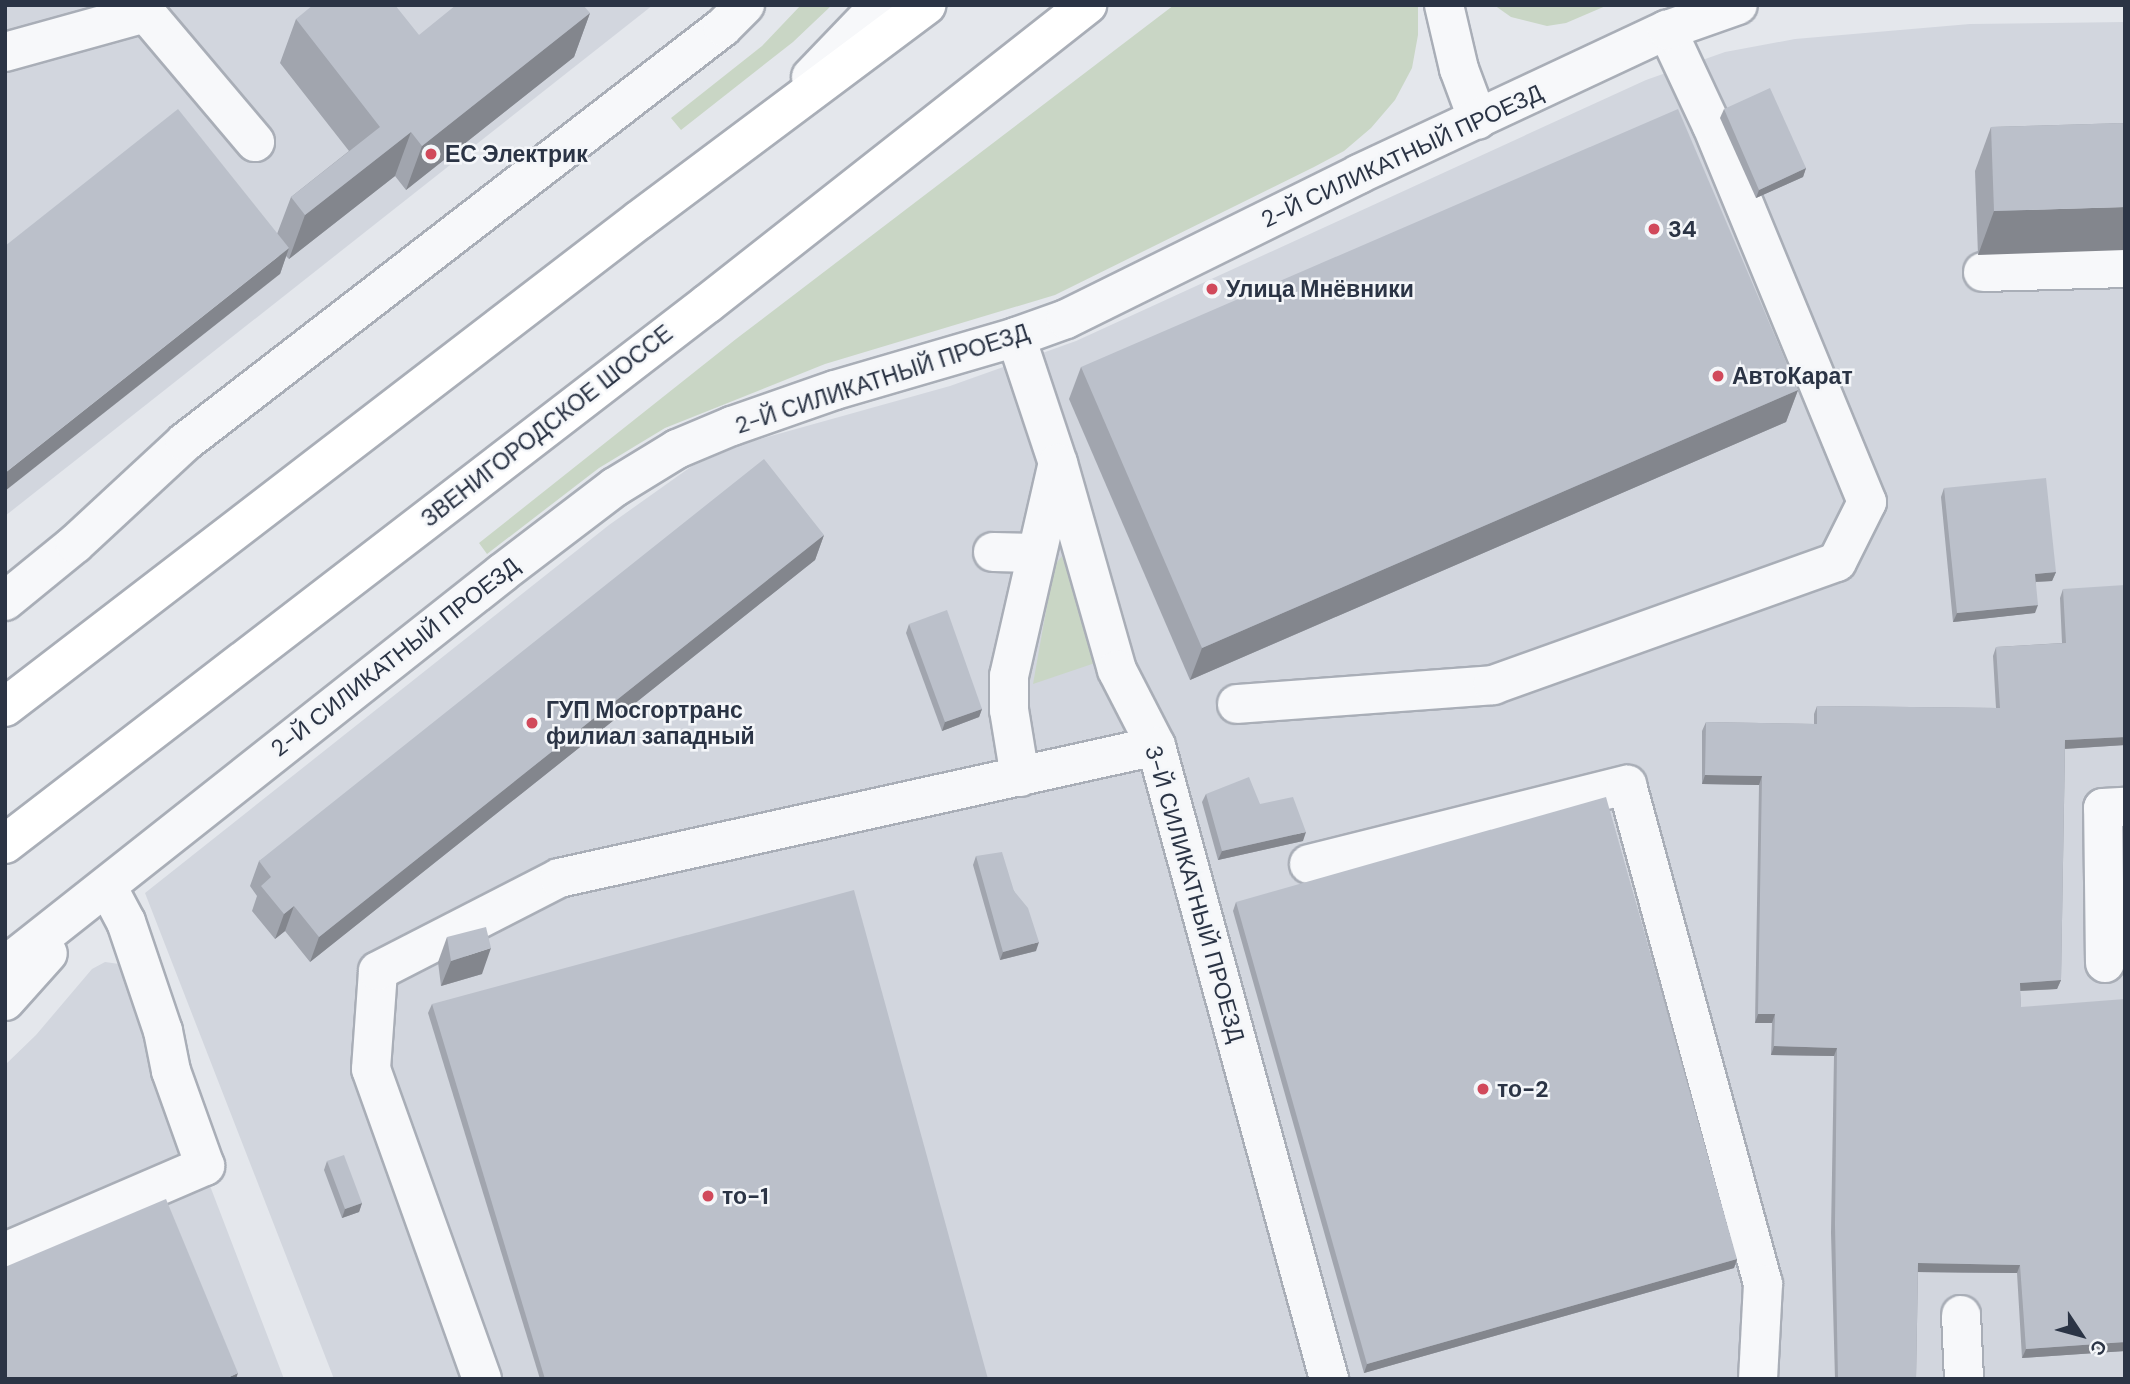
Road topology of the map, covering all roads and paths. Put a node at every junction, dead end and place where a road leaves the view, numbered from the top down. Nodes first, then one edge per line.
1 (745, 5) edge
2 (880, 5) edge
3 (926, 5) edge
4 (1087, 5) edge
5 (1444, 5) edge
6 (1738, 5) edge
7 (1667, 30) junction
8 (5, 52) edge
9 (1478, 120) junction
10 (254, 142) dead end
11 (709, 167) junction
12 (2125, 268) edge
13 (1983, 272) dead end
14 (1016, 337) junction
15 (1058, 463) junction
16 (993, 552) dead end
17 (1035, 553) junction
18 (5, 601) edge
19 (1237, 704) dead end
20 (5, 707) edge
21 (1156, 746) junction
22 (1020, 777) junction
23 (2125, 807) edge
24 (5, 844) edge
25 (1309, 864) dead end
26 (107, 887) junction
27 (2105, 963) dead end
28 (5, 966) edge
29 (5, 1001) edge
30 (5, 1252) edge
31 (1961, 1315) dead end
32 (482, 1379) edge
33 (1329, 1379) edge
34 (1758, 1379) edge
35 (1964, 1379) edge

1 - 18 street
2 - 11 street
3 - 11 main road
4 - 24 main road, ЗВЕНИГОРОДСКОЕ ШОССЕ
5 - 9 street
6 - 7 street, 2-Й СИЛИКАТНЫЙ ПРОЕЗД
7 - 9 street, 2-Й СИЛИКАТНЫЙ ПРОЕЗД
7 - 19 street
8 - 10 street
9 - 14 street, 2-Й СИЛИКАТНЫЙ ПРОЕЗД
11 - 20 main road
12 - 13 street
14 - 15 street, 3-Й СИЛИКАТНЫЙ ПРОЕЗД
14 - 26 street, 2-Й СИЛИКАТНЫЙ ПРОЕЗД
15 - 17 street
15 - 21 street, 3-Й СИЛИКАТНЫЙ ПРОЕЗД
16 - 17 street
17 - 22 street
21 - 22 street
21 - 33 street, 3-Й СИЛИКАТНЫЙ ПРОЕЗД
22 - 32 street
23 - 27 street
25 - 34 street
26 - 28 street, 2-Й СИЛИКАТНЫЙ ПРОЕЗД
26 - 29 street, 2-Й СИЛИКАТНЫЙ ПРОЕЗД
26 - 30 street
31 - 35 street

